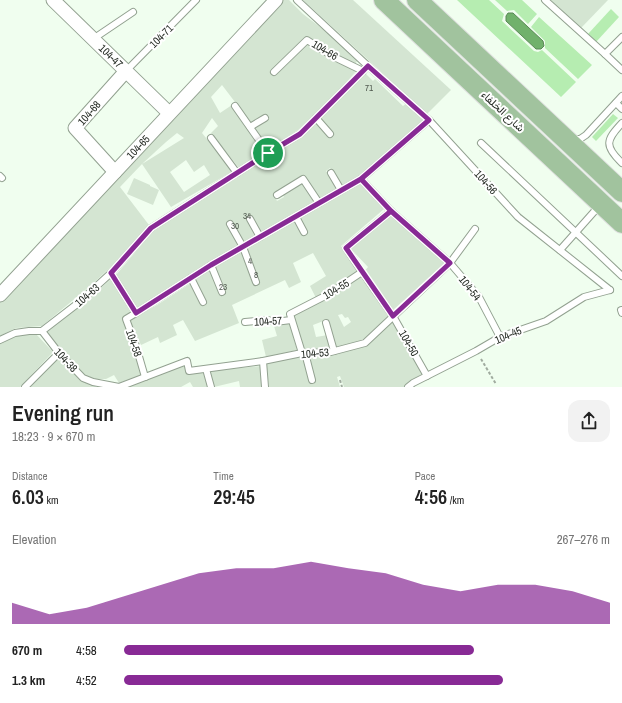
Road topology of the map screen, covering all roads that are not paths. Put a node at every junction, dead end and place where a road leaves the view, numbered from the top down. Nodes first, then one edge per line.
1 (53, 0) edge
2 (196, 0) edge
3 (276, 0) edge
4 (297, 0) edge
5 (384, 0) edge
6 (417, 0) edge
7 (545, 0) edge
8 (133, 12) dead end
9 (622, 37) edge
10 (93, 39) junction
11 (605, 54) junction
12 (365, 68) junction
13 (622, 70) edge
14 (126, 71) junction
15 (274, 72) dead end
16 (622, 96) edge
17 (616, 103) junction
18 (235, 106) dead end
19 (622, 108) edge
20 (169, 113) junction
21 (265, 118) dead end
22 (316, 118) junction
23 (429, 120) junction
24 (622, 123) edge
25 (250, 126) junction
26 (330, 134) dead end
27 (559, 134) junction
28 (211, 138) dead end
29 (481, 143) dead end
30 (268, 153) junction
31 (622, 163) edge
32 (115, 172) junction
33 (237, 173) junction
34 (331, 173) dead end
35 (361, 179) junction
36 (341, 190) junction
37 (622, 192) edge
38 (277, 195) dead end
39 (319, 203) junction
40 (601, 203) junction
41 (391, 211) junction
42 (296, 217) junction
43 (250, 220) dead end
44 (622, 223) edge
45 (230, 224) dead end
46 (475, 229) dead end
47 (304, 232) dead end
48 (576, 232) junction
49 (260, 237) junction
50 (243, 247) junction
51 (560, 250) junction
52 (450, 263) junction
53 (211, 265) junction
54 (362, 272) junction
55 (111, 273) junction
56 (622, 276) edge
57 (191, 278) junction
58 (256, 282) dead end
59 (610, 290) joint
60 (222, 292) dead end
61 (0, 295) edge
62 (203, 302) dead end
63 (136, 313) junction
64 (393, 316) junction
65 (291, 320) junction
66 (245, 322) dead end
67 (326, 324) dead end
68 (42, 331) junction
69 (500, 337) junction
70 (0, 340) edge
71 (334, 351) junction
72 (59, 353) junction
73 (303, 353) junction
74 (263, 361) junction
75 (206, 369) junction
76 (145, 376) junction
77 (427, 376) junction
78 (312, 380) dead end
79 (412, 386) edge
80 (25, 387) edge
81 (119, 387) edge
82 (211, 387) edge
83 (265, 387) edge

1 - 10 street, 104-47
2 - 14 lane, 104-71
3 - 20 street, 104-65
4 - 12 lane
5 - 40 main road, شارع الخلفاء
6 - 27 main road, شارع الخلفاء
7 - 11 lane
8 - 10 lane
9 - 11 lane
10 - 14 street, 104-47
11 - 13 lane
12 - 15 lane, 104-66
12 - 22 lane, 104-63
12 - 23 lane, 104-56
14 - 20 street, 104-47
14 - 32 street, 104-68
16 - 17 lane
17 - 19 lane
17 - 27 lane
18 - 25 lane
20 - 32 street, 104-65
21 - 25 lane
22 - 26 lane
22 - 30 lane, 104-63
23 - 35 lane
23 - 51 lane, 104-56
24 - 31 lane
25 - 30 lane
27 - 37 main road, شارع الخلفاء
28 - 33 lane
29 - 48 lane
30 - 33 lane, 104-63
32 - 61 street, 104-65
33 - 55 lane, 104-63
34 - 36 lane
35 - 36 lane
35 - 41 lane, 104-54
36 - 39 lane
38 - 39 lane
39 - 42 lane
40 - 44 main road, شارع الخلفاء
40 - 48 lane
41 - 52 lane, 104-54
41 - 54 lane
42 - 47 lane
42 - 49 lane
43 - 49 lane
45 - 50 lane
46 - 52 lane, 104-53
48 - 51 lane
48 - 56 lane
49 - 50 lane
50 - 53 lane
50 - 58 lane
51 - 59 lane, 104-56
52 - 64 lane, 104-53
52 - 69 lane, 104-54
53 - 57 lane
53 - 60 lane
54 - 64 lane, 104-50
54 - 65 lane, 104-55
55 - 63 lane, 104-58
55 - 68 lane, 104-63
57 - 62 lane
57 - 63 lane
59 - 69 lane, 104-45
63 - 76 lane, 104-58
64 - 71 lane, 104-53
64 - 77 lane, 104-50
65 - 66 lane, 104-57
65 - 73 lane
67 - 71 lane
68 - 70 lane
68 - 72 lane, 104-38
69 - 77 lane, 104-45
71 - 73 lane, 104-53
72 - 80 lane
72 - 81 lane, 104-38
73 - 74 lane, 104-53
73 - 78 lane
74 - 75 lane, 104-53
74 - 83 lane
75 - 76 lane, 104-53
75 - 82 lane
76 - 81 lane, 104-53
77 - 79 lane, 104-45

